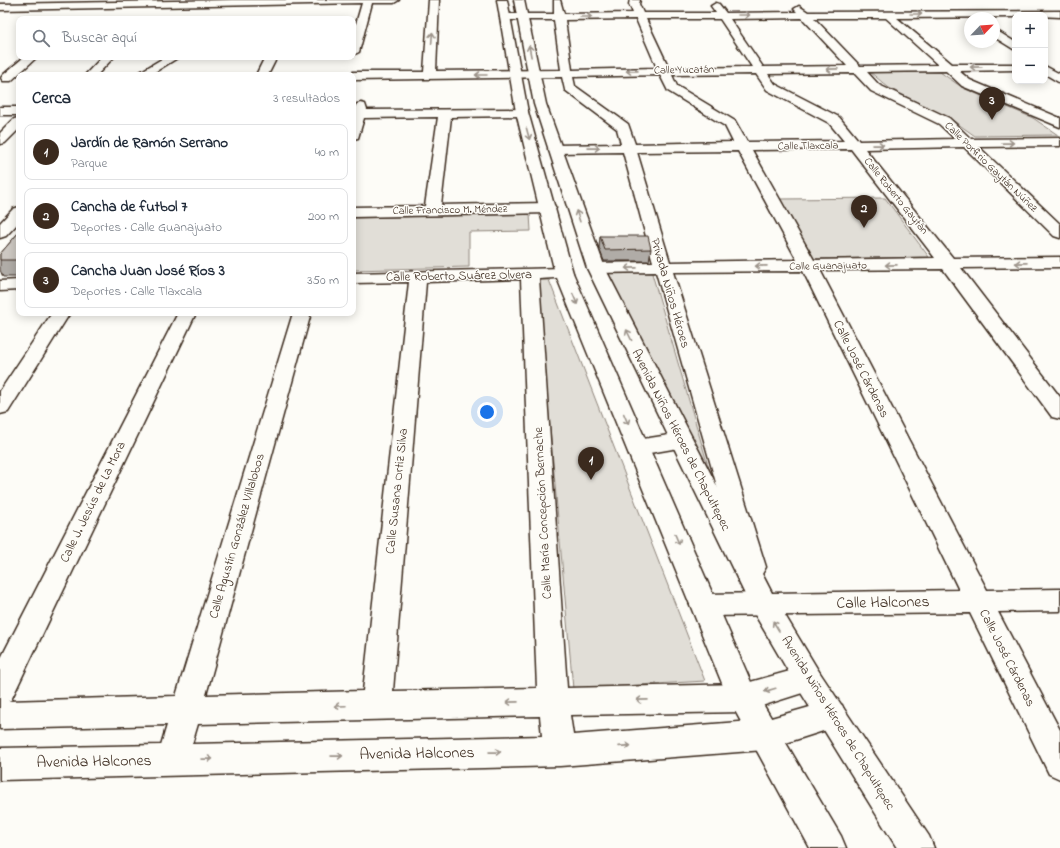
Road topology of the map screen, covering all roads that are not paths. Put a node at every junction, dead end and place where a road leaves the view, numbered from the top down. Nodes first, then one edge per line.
1 (27, 0) edge
2 (368, 0) edge
3 (394, 0) edge
4 (434, 0) edge
5 (796, 0) edge
6 (300, 1) edge
7 (157, 2) edge
8 (227, 2) edge
9 (91, 3) edge
10 (954, 3) dead end
11 (0, 7) edge
12 (18, 7) junction
13 (637, 8) edge
14 (512, 9) edge
15 (558, 9) junction
16 (719, 9) junction
17 (966, 12) edge
18 (294, 13) dead end
19 (78, 14) dead end
20 (147, 14) dead end
21 (218, 14) dead end
22 (887, 14) junction
23 (1048, 14) edge
24 (1060, 14) edge
25 (804, 15) junction
26 (1000, 15) edge
27 (1012, 15) edge
28 (1048, 15) edge
29 (6, 16) dead end
30 (964, 16) edge
31 (1060, 22) edge
32 (1000, 36) edge
33 (356, 42) edge
34 (1012, 45) edge
35 (28, 60) edge
36 (105, 60) edge
37 (168, 60) edge
38 (178, 60) edge
39 (270, 60) edge
40 (351, 60) edge
41 (1060, 66) edge
42 (947, 67) junction
43 (1012, 67) edge
44 (1048, 67) edge
45 (856, 68) junction
46 (1048, 69) edge
47 (758, 70) junction
48 (664, 71) junction
49 (94, 72) edge
50 (146, 72) edge
51 (158, 72) edge
52 (264, 72) edge
53 (347, 72) edge
54 (567, 72) junction
55 (525, 73) junction
56 (430, 75) junction
57 (356, 76) edge
58 (9, 78) edge
59 (1060, 79) edge
60 (521, 109) junction
61 (0, 111) edge
62 (16, 111) edge
63 (357, 111) edge
64 (445, 114) junction
65 (0, 118) edge
66 (16, 118) edge
67 (1060, 123) edge
68 (16, 125) edge
69 (0, 140) edge
70 (1060, 142) edge
71 (967, 144) junction
72 (855, 145) junction
73 (741, 147) junction
74 (555, 148) junction
75 (629, 148) junction
76 (548, 208) junction
77 (432, 211) junction
78 (356, 212) edge
79 (13, 217) edge
80 (1060, 233) edge
81 (10, 238) edge
82 (1060, 262) edge
83 (949, 264) junction
84 (809, 266) junction
85 (596, 268) junction
86 (662, 268) junction
87 (530, 274) junction
88 (564, 274) junction
89 (418, 277) junction
90 (356, 278) edge
91 (0, 286) edge
92 (16, 286) edge
93 (59, 316) edge
94 (186, 316) edge
95 (301, 316) edge
96 (0, 407) edge
97 (1060, 412) edge
98 (682, 441) junction
99 (638, 447) junction
100 (1060, 600) edge
101 (978, 601) junction
102 (705, 605) junction
103 (764, 605) junction
104 (808, 679) junction
105 (0, 690) edge
106 (742, 698) junction
107 (553, 702) junction
108 (377, 704) junction
109 (186, 710) junction
110 (0, 715) edge
111 (832, 715) junction
112 (764, 735) junction
113 (560, 751) junction
114 (172, 760) junction
115 (1060, 763) edge
116 (0, 764) edge
117 (829, 848) edge
118 (917, 848) edge

1 - 12 street
2 - 3 street
2 - 6 street
2 - 33 street
56 -> 4 street
5 - 25 street, Calle Porfirio Gaytán Núñez
6 - 8 street
6 - 18 street
7 - 8 street
7 - 9 street
7 - 20 street
8 - 21 street
9 - 12 street
9 - 19 street
10 - 17 street
11 - 12 street
12 - 29 street
15 -> 13 street
13 - 16 street
13 - 48 street, Calle José Cárdenas
14 - 15 street
14 - 55 street, Avenida Niños Héroes de Chapultepec
15 - 54 street, Privada Niños Héroes
16 -> 25 street
16 - 47 street, Calle Roberto Gaytán
22 - 25 street
22 -> 30 street
22 - 42 street
23 - 24 street
25 - 45 street, Calle Porfirio Gaytán Núñez
26 - 27 street
28 - 31 street
32 - 34 street
35 - 58 street
36 - 49 street
37 - 50 street
38 - 51 street
39 - 52 street
40 - 53 street
41 - 44 street
43 -> 42 street, Calle Yucatán
42 - 45 street, Calle Yucatán
42 - 67 street
45 -> 47 street, Calle Yucatán
45 - 71 street, Calle Porfirio Gaytán Núñez
46 - 59 street
47 - 48 street, Calle Yucatán
47 - 72 street, Calle Roberto Gaytán
48 -> 54 street, Calle Yucatán
48 - 73 street, Calle José Cárdenas
54 - 55 street, Calle Yucatán
54 - 75 street, Privada Niños Héroes
55 -> 56 street, Calle Yucatán
55 - 60 street, Avenida Niños Héroes de Chapultepec
55 - 74 street, Avenida Niños Héroes de Chapultepec
56 - 57 street, Calle Yucatán
60 - 63 street
60 - 64 street
60 -> 76 street, Avenida Niños Héroes de Chapultepec
61 - 62 street
63 - 64 street
64 - 77 street
65 - 66 street
68 - 69 street
71 -> 70 street, Calle Tlaxcala
72 -> 71 street, Calle Tlaxcala
71 - 80 street, Calle Porfirio Gaytán Núñez
72 - 73 street, Calle Tlaxcala
72 - 83 street, Calle Roberto Gaytán
73 - 75 street, Calle Tlaxcala
73 - 84 street, Calle José Cárdenas
74 -> 75 street, Calle Tlaxcala
85 -> 74 street, Avenida Niños Héroes de Chapultepec
75 - 86 street, Privada Niños Héroes
76 - 77 street, Calle Francisco M. Méndez
76 - 88 street, Avenida Niños Héroes de Chapultepec
77 - 78 street, Calle Francisco M. Méndez
79 - 81 street
82 -> 83 street, Calle Guanajuato
83 -> 84 street, Calle Guanajuato
83 - 97 street, Calle Roberto Gaytán
84 -> 86 street, Calle Guanajuato
84 - 101 street, Calle José Cárdenas
86 -> 85 street, Calle Guanajuato
98 -> 85 street, Avenida Niños Héroes de Chapultepec
86 - 103 street, Privada Niños Héroes
87 - 88 street, Calle Roberto Suárez Olvera
87 - 89 street, Calle Roberto Suárez Olvera
87 - 107 street, Calle María Concepción Bernache
88 -> 99 street, Avenida Niños Héroes de Chapultepec
89 - 90 street, Calle Roberto Suárez Olvera
89 - 108 street, Calle Susana Ortiz Silva
91 - 92 street
93 - 96 street
94 - 105 street, Calle J. Jesús de La Mora
95 - 109 street, Calle Agustín González Villalobos
98 - 99 street
98 - 103 street, Avenida Niños Héroes de Chapultepec
99 -> 102 street, Avenida Niños Héroes de Chapultepec
100 - 101 street, Calle Halcones
101 - 103 street, Calle Halcones
101 - 115 street, Calle José Cárdenas
102 - 103 street, Calle Halcones
102 - 106 street, Avenida Niños Héroes de Chapultepec
104 -> 103 street, Avenida Niños Héroes de Chapultepec
104 -> 106 street
104 - 111 street, Avenida Niños Héroes de Chapultepec
106 -> 107 street
106 - 112 street, Avenida Niños Héroes de Chapultepec
107 -> 108 street
107 - 113 street, Calle María Concepción Bernache
108 -> 109 street
109 - 110 street
109 - 114 street, Calle Agustín González Villalobos
111 - 112 street, Avenida Halcones
111 - 118 street, Avenida Niños Héroes de Chapultepec
113 -> 112 street, Avenida Halcones
112 - 117 street, Avenida Niños Héroes de Chapultepec
114 -> 113 street, Avenida Halcones
114 - 116 street, Avenida Halcones

